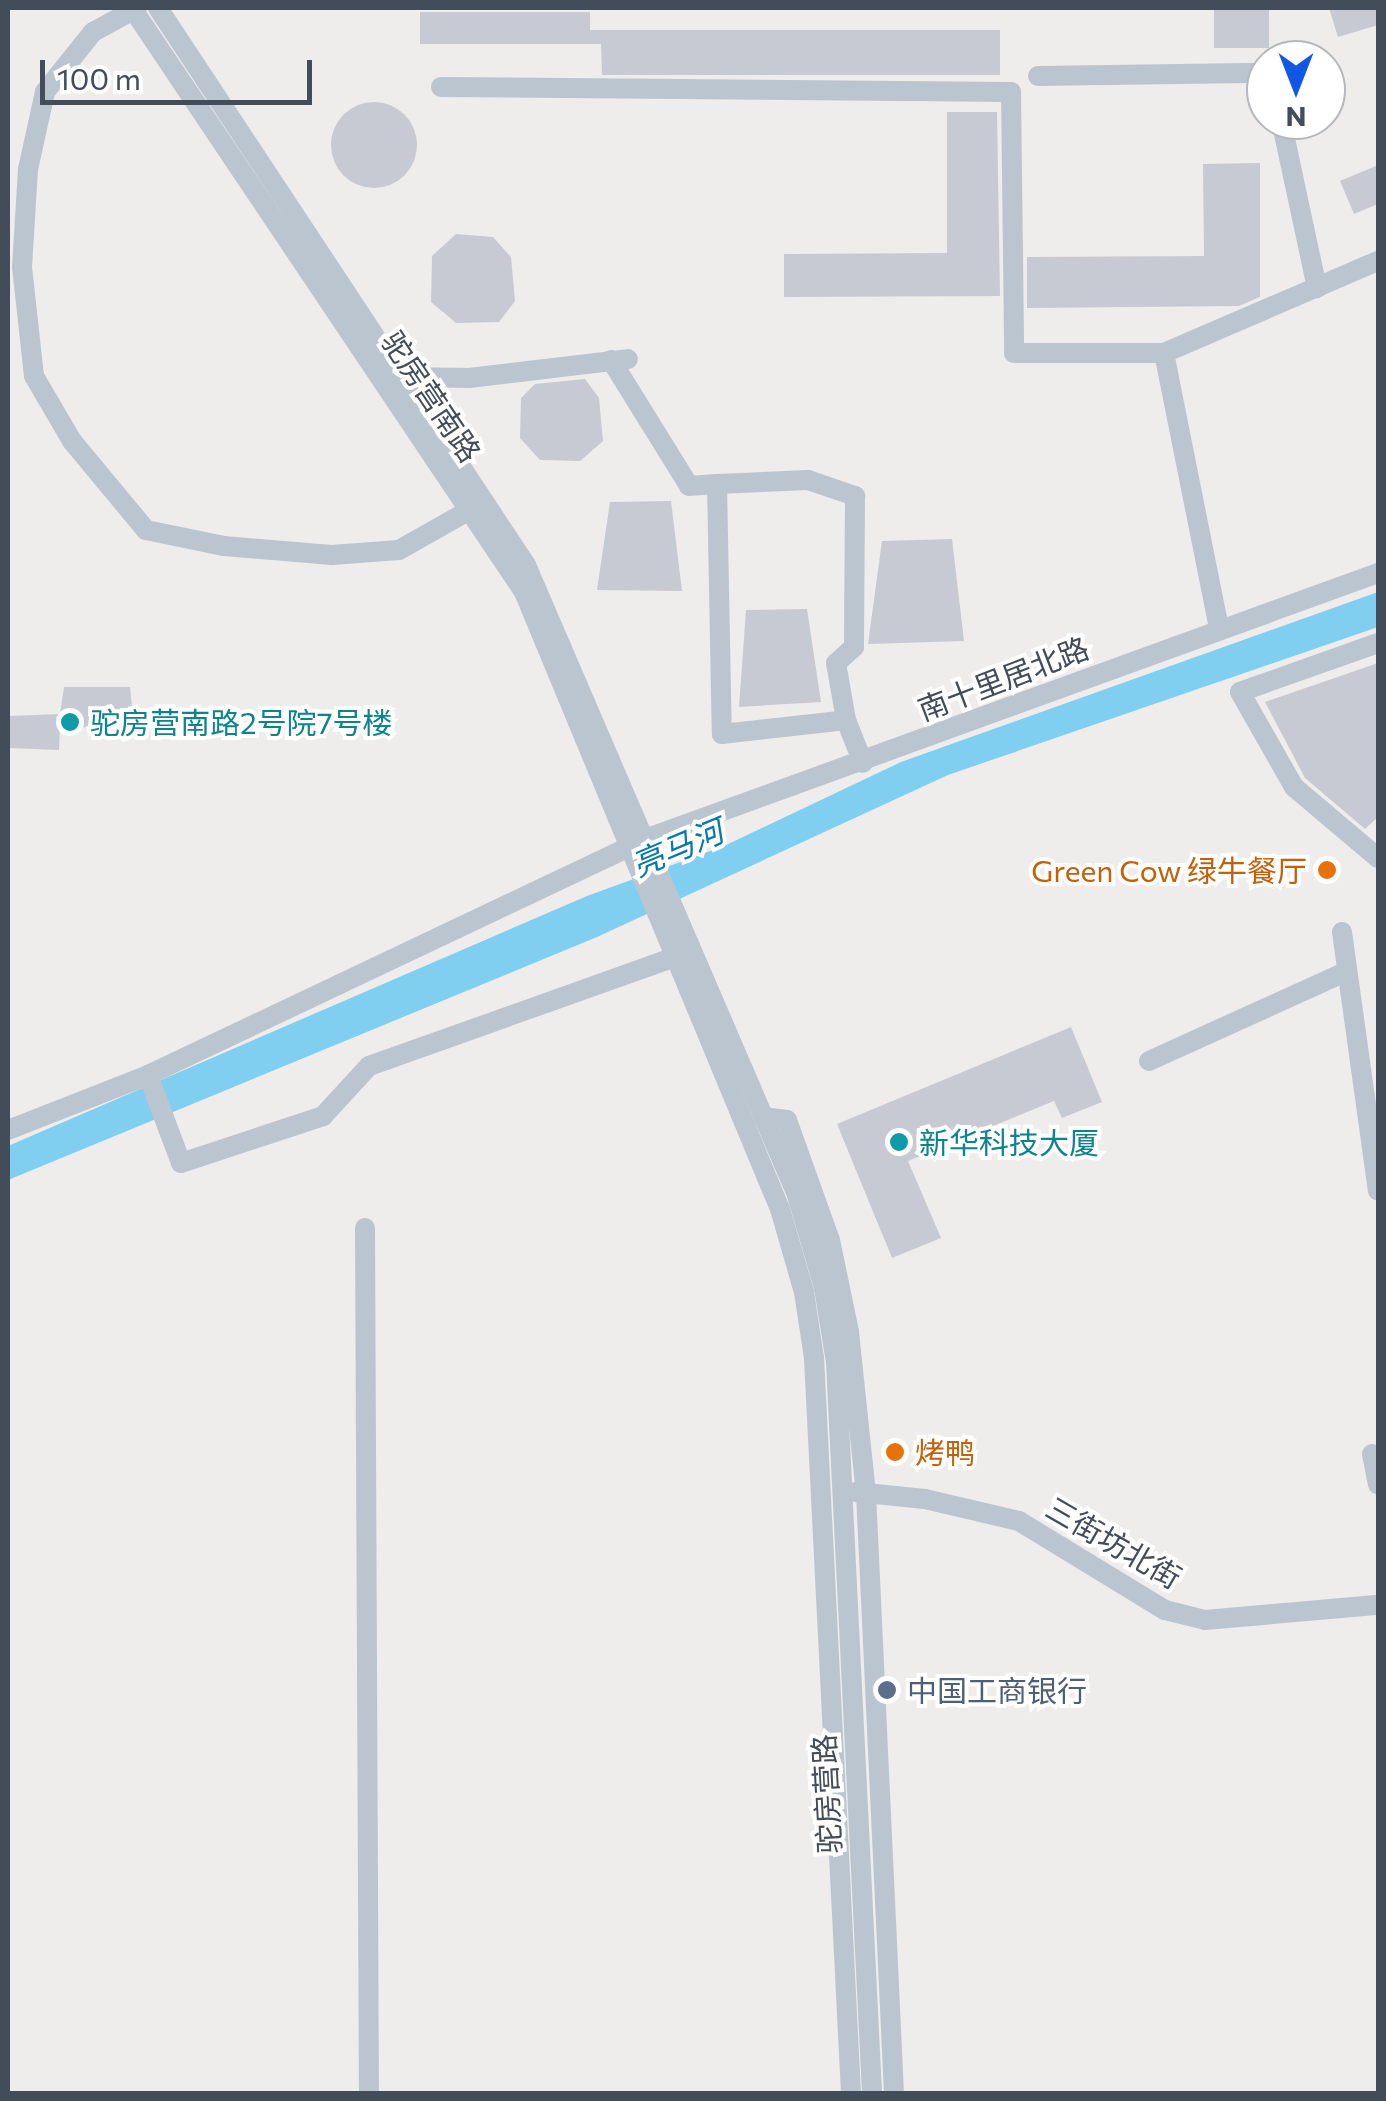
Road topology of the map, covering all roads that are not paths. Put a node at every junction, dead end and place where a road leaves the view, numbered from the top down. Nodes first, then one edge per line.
1 (134, 8) edge
2 (158, 8) edge
3 (1246, 73) edge
4 (1038, 76) dead end
5 (441, 86) dead end
6 (1285, 140) edge
7 (1378, 261) edge
8 (1317, 288) junction
9 (1164, 352) junction
10 (401, 377) junction
11 (716, 484) junction
12 (480, 504) junction
13 (1378, 573) edge
14 (1219, 628) junction
15 (1378, 643) edge
16 (846, 720) junction
17 (863, 763) junction
18 (638, 843) junction
19 (1378, 858) edge
20 (1342, 932) dead end
21 (694, 949) junction
22 (673, 958) junction
23 (1348, 971) junction
24 (1149, 1061) dead end
25 (148, 1075) junction
26 (763, 1117) junction
27 (1374, 1117) edge
28 (8, 1130) edge
29 (1378, 1192) edge
30 (365, 1228) dead end
31 (1372, 1454) dead end
32 (1378, 1484) edge
33 (844, 1492) junction
34 (866, 1492) junction
35 (822, 1493) junction
36 (1378, 1605) edge
37 (369, 2094) edge
38 (851, 2094) edge
39 (872, 2094) edge
40 (894, 2094) edge

1 - 12 street, 驼房营南路
1 - 12 street
2 - 10 street, 驼房营南路
3 - 4 street
5 - 9 street
6 - 8 street
7 - 8 street
8 - 9 street
9 - 14 street
10 - 11 street
10 - 12 street, 驼房营南路
11 - 16 street
11 - 16 street
12 - 18 street, 驼房营南路
13 - 14 street, 南十里居北路
14 - 17 street, 南十里居北路
15 - 19 street
16 - 17 street
17 - 18 street, 南十里居北路
18 - 21 street, 驼房营路
18 - 22 street, 驼房营路
18 - 25 street, 南十里居北路
20 - 23 street
21 - 22 street
21 - 26 street, 驼房营路
22 - 25 street
22 - 35 street, 驼房营路
23 - 24 street
23 - 27 street
25 - 28 street, 南十里居北路
26 - 33 street, 驼房营路
26 - 34 street
27 - 29 street
30 - 37 street
31 - 32 street
33 - 34 street, 三街坊北街
33 - 35 street, 三街坊北街
33 - 39 street, 驼房营路
34 - 36 street, 三街坊北街
34 - 40 street
35 - 38 street, 驼房营路

